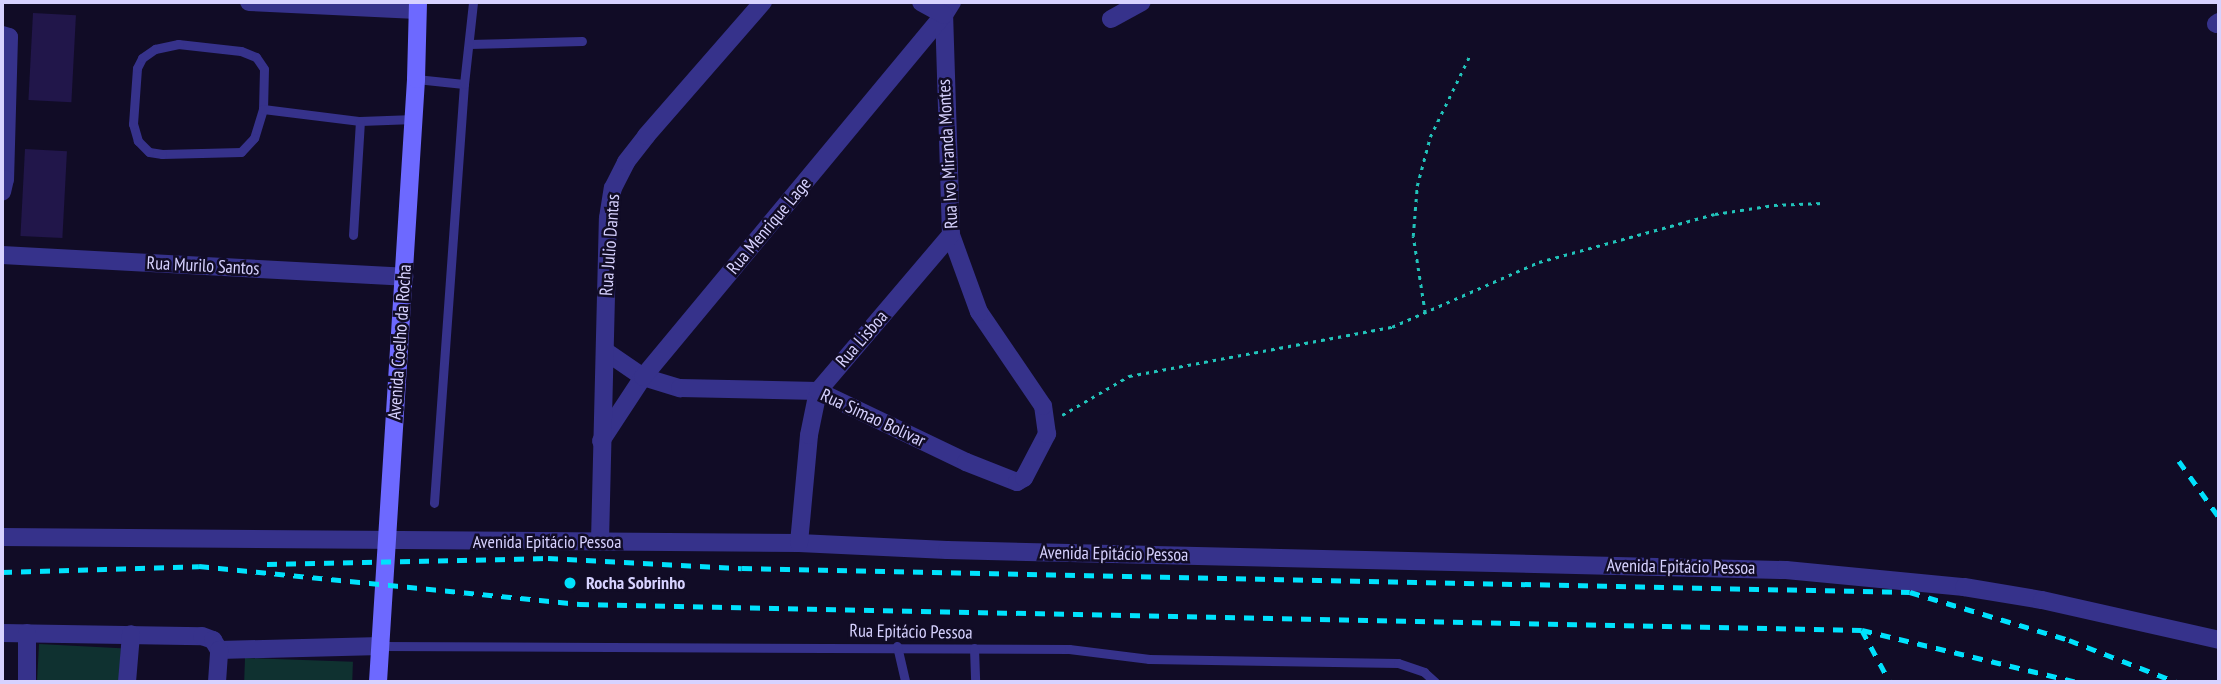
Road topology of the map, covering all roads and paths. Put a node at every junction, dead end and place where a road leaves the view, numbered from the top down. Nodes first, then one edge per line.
1 (250, 2) edge
2 (473, 2) edge
3 (763, 2) edge
4 (921, 2) edge
5 (1142, 2) edge
6 (417, 6) edge
7 (948, 9) edge
8 (1111, 19) dead end
9 (2, 36) edge
10 (582, 41) dead end
11 (469, 44) junction
12 (1471, 55) dead end
13 (416, 79) junction
14 (464, 84) junction
15 (263, 109) junction
16 (414, 119) junction
17 (360, 121) junction
18 (2, 192) edge
19 (1824, 203) dead end
20 (951, 234) junction
21 (354, 235) dead end
22 (2, 255) edge
23 (404, 277) junction
24 (1425, 313) junction
25 (605, 351) junction
26 (643, 377) junction
27 (818, 391) junction
28 (1048, 424) junction
29 (601, 441) junction
30 (434, 503) dead end
31 (2, 537) edge
32 (387, 539) junction
33 (600, 541) junction
34 (799, 543) junction
35 (2, 632) edge
36 (27, 633) junction
37 (131, 635) junction
38 (2219, 640) edge
39 (381, 646) junction
40 (897, 646) junction
41 (974, 648) junction
42 (219, 650) junction
43 (27, 682) edge
44 (127, 682) edge
45 (217, 682) edge
46 (378, 682) edge
47 (905, 682) edge
48 (975, 682) edge
49 (1435, 682) edge

1 - 6 street
2 - 11 lane
3 - 25 street, Rua Julio Dantas
4 - 7 street
5 - 8 street
6 - 13 main road, Avenida Coelho da Rocha
7 - 20 street, Rua Ivo Miranda Montes
7 - 26 street, Rua Menrique Lage
9 - 18 street
10 - 11 lane
11 - 14 lane
12 - 24 path
13 - 14 lane
13 - 16 main road, Avenida Coelho da Rocha
14 - 30 lane
15 - 15 lane
15 - 17 lane
16 - 17 lane
16 - 23 main road, Avenida Coelho da Rocha
17 - 21 lane
19 - 24 path
20 - 27 street, Rua Lisboa
20 - 28 street, Rua Ivo Miranda Montes
22 - 23 street, Rua Murilo Santos
23 - 32 main road, Avenida Coelho da Rocha
24 - 28 path
25 - 26 street, Rua Simao Bolivar
25 - 29 street, Rua Julio Dantas
26 - 27 street, Rua Simao Bolivar
26 - 29 street, Rua Menrique Lage
27 - 28 street, Rua Simao Bolivar
27 - 34 street, Rua Lisboa
29 - 33 street, Rua Julio Dantas
31 - 32 street, Avenida Epitácio Pessoa
32 - 33 street, Avenida Epitácio Pessoa
32 - 39 main road, Avenida Coelho da Rocha
33 - 34 street, Avenida Epitácio Pessoa
34 - 38 street, Avenida Epitácio Pessoa
35 - 36 street
36 - 37 street
36 - 43 street
37 - 42 street
37 - 44 street
39 - 40 lane, Rua Epitácio Pessoa
39 - 42 street
39 - 46 main road, Avenida Coelho da Rocha
40 - 41 lane, Rua Epitácio Pessoa
40 - 47 lane
41 - 48 lane
41 - 49 lane, Rua Epitácio Pessoa
42 - 45 street

